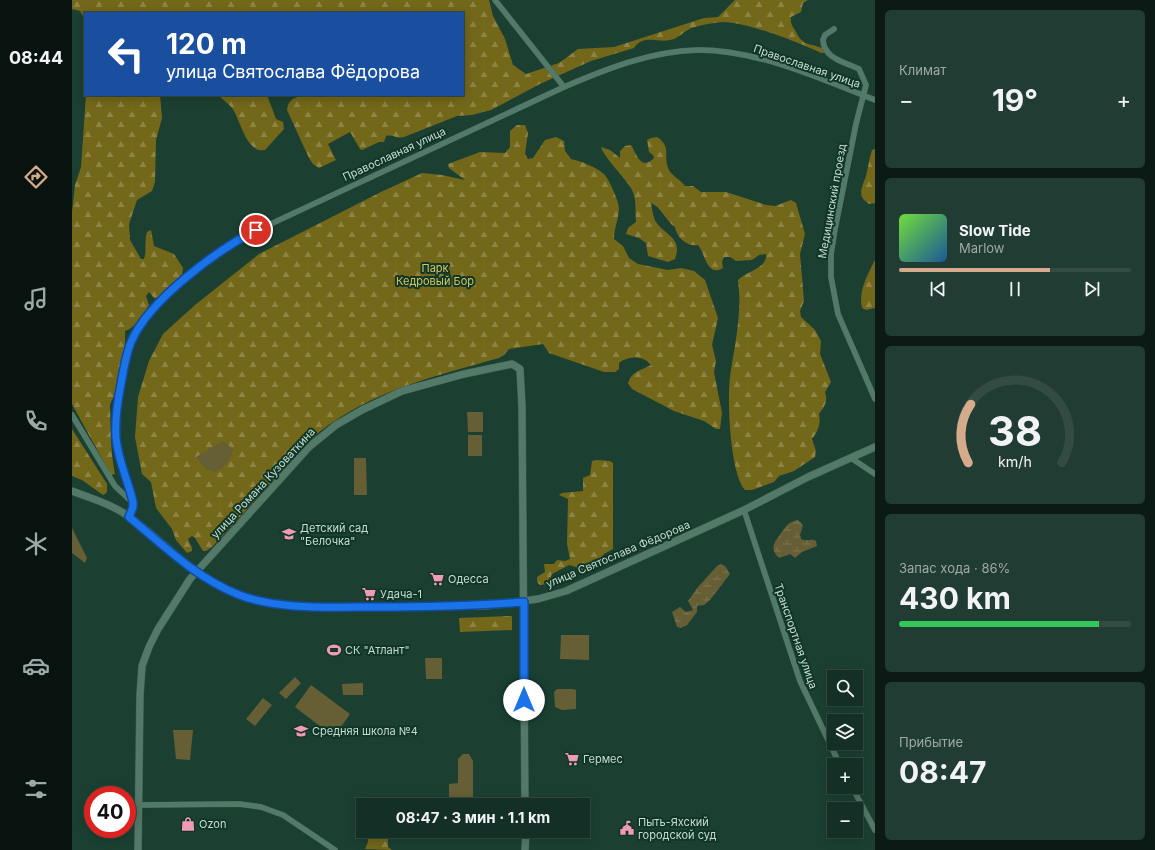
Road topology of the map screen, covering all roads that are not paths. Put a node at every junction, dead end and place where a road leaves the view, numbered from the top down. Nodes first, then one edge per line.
1 (495, 0) edge
2 (834, 29) dead end
3 (564, 87) junction
4 (863, 95) junction
5 (875, 100) edge
6 (875, 400) edge
7 (72, 415) edge
8 (875, 447) edge
9 (851, 458) junction
10 (875, 474) edge
11 (72, 492) edge
12 (133, 502) junction
13 (744, 510) junction
14 (129, 517) junction
15 (196, 572) junction
16 (524, 602) junction
17 (837, 758) edge
18 (856, 794) edge
19 (525, 798) edge
20 (138, 805) junction
21 (875, 830) edge
22 (526, 838) edge
23 (138, 850) edge
24 (335, 850) edge
25 (525, 850) edge

1 - 3 street
2 - 4 street, Медицинский проезд
3 - 4 street, Православная улица
3 - 12 street, Православная улица
4 - 5 street, Православная улица
4 - 6 street, Медицинский проезд
7 - 12 street
8 - 9 street, улица Святослава Фёдорова
9 - 10 street
9 - 13 street, улица Святослава Фёдорова
11 - 14 street, улица Святослава Фёдорова
12 - 14 street
13 - 16 street, улица Святослава Фёдорова
13 - 17 street, Транспортная улица
14 - 15 street, улица Святослава Фёдорова
15 - 16 street, улица Святослава Фёдорова
15 - 16 street, улица Романа Кузоваткина
15 - 20 street, улица Романа Кузоваткина
16 - 19 street
18 - 21 street
20 - 23 street, улица Романа Кузоваткина
20 - 24 street
22 - 25 street

